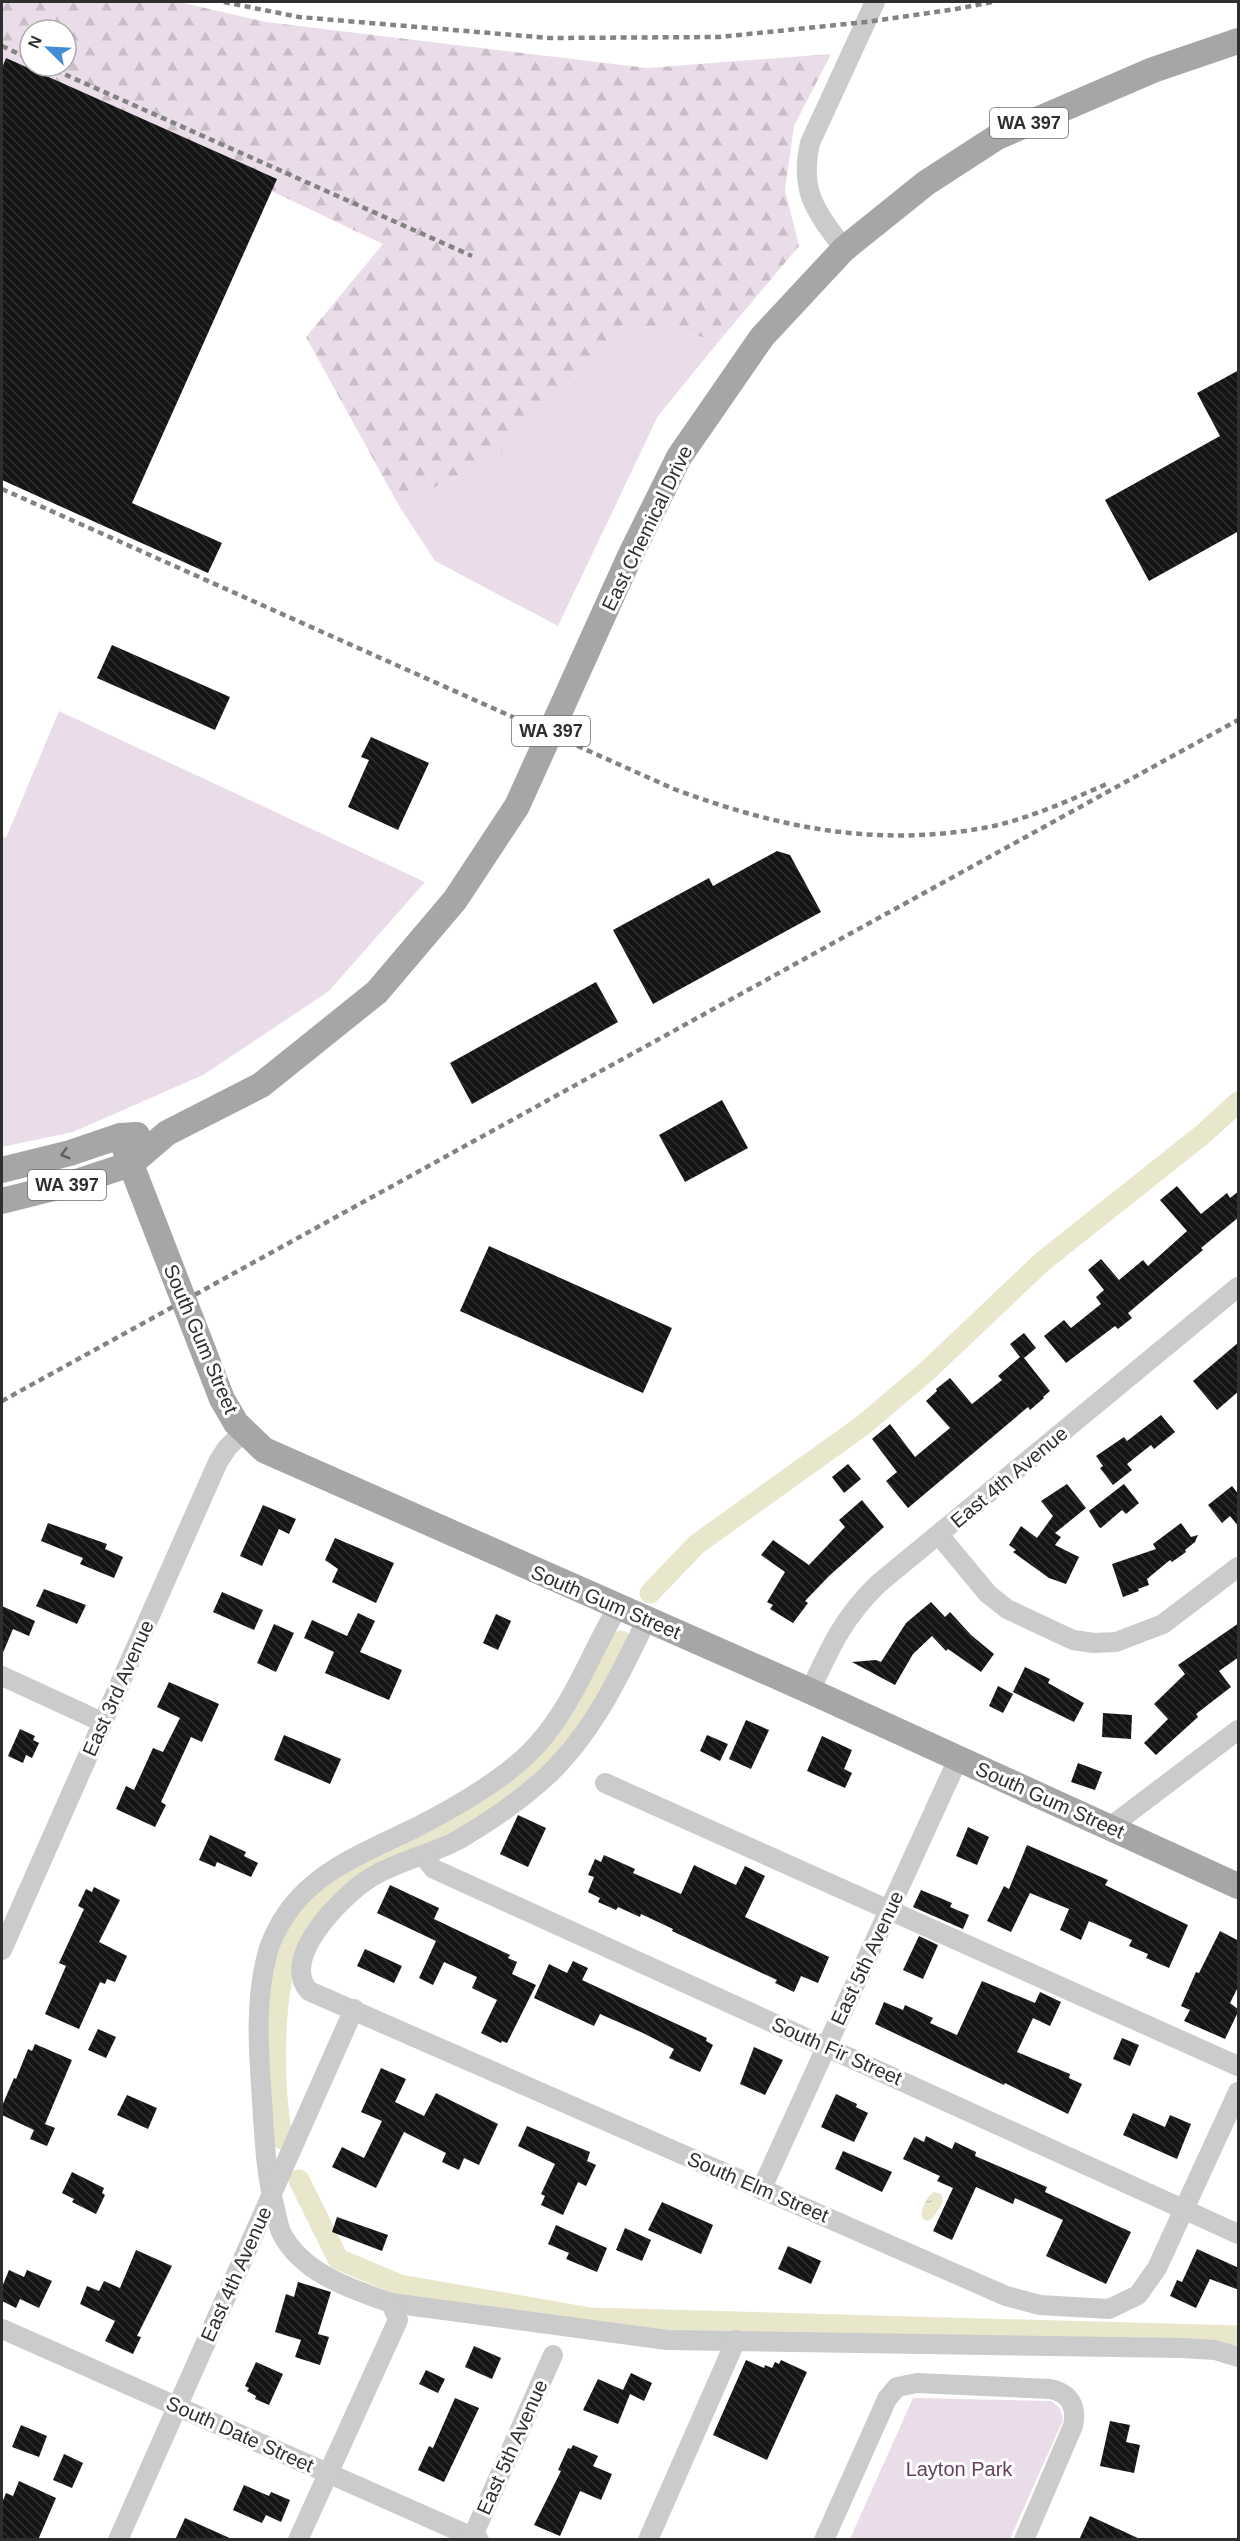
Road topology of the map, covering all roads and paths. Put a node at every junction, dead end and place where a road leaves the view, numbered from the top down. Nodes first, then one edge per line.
1 (875, 2) edge
2 (1239, 40) edge
3 (844, 249) junction
4 (167, 1133) junction
5 (120, 1136) junction
6 (131, 1164) junction
7 (2, 1170) edge
8 (2, 1201) edge
9 (1239, 1287) edge
10 (243, 1432) junction
11 (939, 1535) junction
12 (1239, 1567) edge
13 (618, 1607) junction
14 (647, 1619) junction
15 (2, 1676) edge
16 (810, 1691) junction
17 (102, 1722) junction
18 (1239, 1730) edge
19 (958, 1759) junction
20 (605, 1783) dead end
21 (1110, 1827) junction
22 (428, 1862) junction
23 (1239, 1886) edge
24 (889, 1911) junction
25 (2, 1950) edge
26 (354, 2009) junction
27 (827, 2046) junction
28 (1239, 2066) edge
29 (1239, 2092) edge
30 (761, 2190) junction
31 (271, 2195) junction
32 (1184, 2210) junction
33 (1239, 2234) edge
34 (391, 2303) junction
35 (2, 2329) edge
36 (736, 2340) junction
37 (553, 2355) dead end
38 (1239, 2357) edge
39 (177, 2406) junction
40 (328, 2473) junction
41 (474, 2538) edge
42 (118, 2540) edge
43 (298, 2540) edge
44 (648, 2540) edge
45 (824, 2540) edge
46 (1024, 2540) edge

1 - 3 street
2 - 3 main road, East Chemical Drive / WA 397
3 - 4 main road, East Chemical Drive / WA 397
4 - 5 main road, East Chemical Drive / WA 397
4 - 6 main road, East Chemical Drive / WA 397
5 - 6 main road, South Gum Street
5 -> 7 main road, WA 397
6 - 8 main road, WA 397
6 - 10 main road, South Gum Street
9 - 11 street, East 4th Avenue
10 - 13 main road, South Gum Street
10 - 17 street, East 3rd Avenue
11 - 12 street
11 - 16 street, East 4th Avenue
13 - 14 main road, South Gum Street
13 - 31 street
14 - 16 main road, South Gum Street
14 - 22 street
15 - 17 street
16 - 19 main road, South Gum Street
17 - 25 street, East 3rd Avenue
18 - 21 street
19 - 21 main road, South Gum Street
19 - 24 street, East 5th Avenue
20 - 24 street
21 - 23 main road, South Gum Street
22 - 26 street, South Elm Street
22 - 27 street, South Fir Street
24 - 27 street, East 5th Avenue
24 - 28 street
26 - 30 street, South Elm Street
26 - 31 street, East 4th Avenue
27 - 30 street, East 5th Avenue
27 - 32 street, South Fir Street
29 - 32 street, South Elm Street
30 - 32 street, South Elm Street
31 - 34 street
31 - 39 street, East 4th Avenue
32 - 33 street, South Fir Street
34 - 36 street
34 - 40 street
35 - 39 street, South Date Street
36 - 38 street
36 - 44 street
37 - 41 street, East 5th Avenue
39 - 40 street, South Date Street
39 - 42 street, East 4th Avenue
40 - 41 street, South Date Street
40 - 43 street
45 - 46 street

